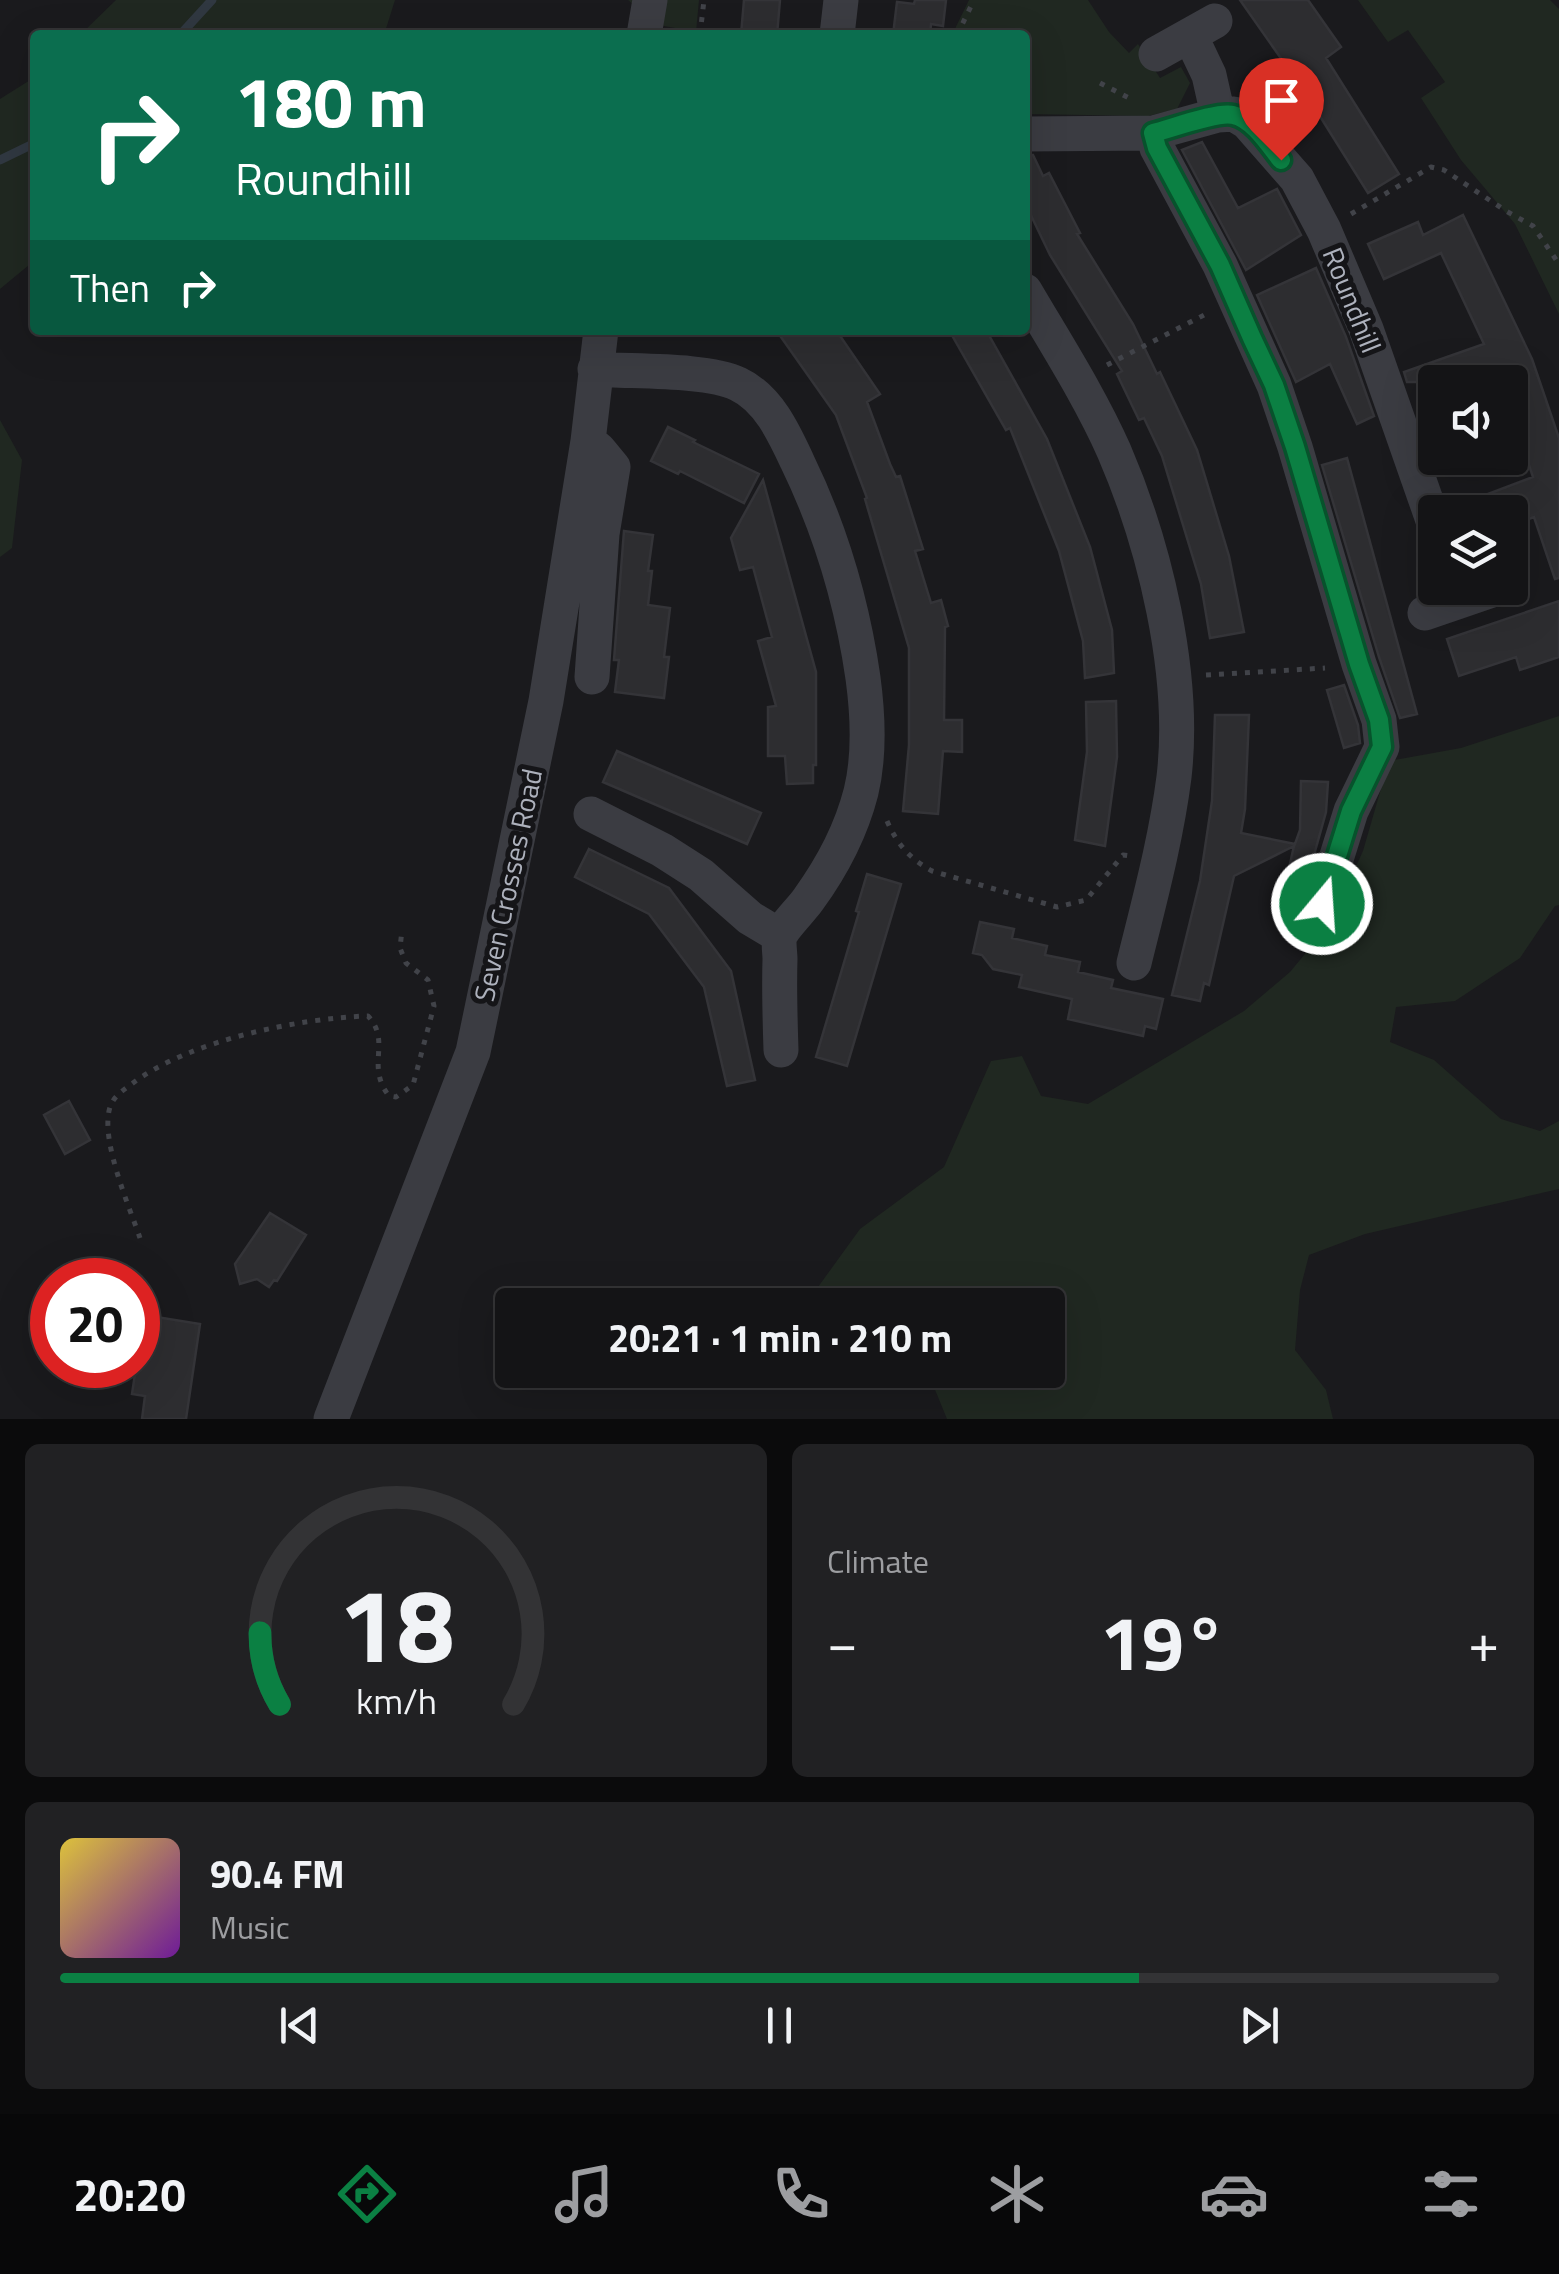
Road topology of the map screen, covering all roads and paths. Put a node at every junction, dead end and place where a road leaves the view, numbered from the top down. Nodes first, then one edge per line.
1 (650, 0) edge
2 (704, 0) edge
3 (841, 0) edge
4 (974, 0) edge
5 (645, 30) edge
6 (701, 30) edge
7 (838, 30) edge
8 (960, 30) edge
9 (1156, 54) dead end
10 (1218, 115) junction
11 (1153, 133) junction
12 (1030, 134) edge
13 (1324, 230) junction
14 (1559, 264) edge
15 (1235, 298) junction
16 (1030, 300) edge
17 (600, 335) edge
18 (595, 369) junction
19 (1078, 381) junction
20 (588, 440) junction
21 (1424, 495) edge
22 (1441, 605) edge
23 (1426, 614) dead end
24 (1359, 664) junction
25 (592, 677) dead end
26 (1173, 678) junction
27 (862, 789) junction
28 (590, 814) dead end
29 (1160, 858) junction
30 (1322, 904) dead end
31 (402, 930) dead end
32 (780, 936) junction
33 (1131, 940) dead end
34 (780, 1050) dead end
35 (140, 1238) dead end
36 (332, 1419) edge

1 - 5 street
2 - 6 path
3 - 7 street
4 - 8 path
9 - 10 street
10 - 11 street
10 - 13 street, Roundhill
11 - 12 street
11 - 15 street
13 - 14 path
13 - 21 street, Roundhill
15 - 19 path
15 - 24 street
16 - 19 street
17 - 18 street, Seven Crosses Road
18 - 20 street, Seven Crosses Road
18 - 27 street
19 - 26 street
20 - 25 street
20 - 36 street, Seven Crosses Road
22 - 23 street
24 - 26 path
24 - 30 street
26 - 29 street
27 - 29 path
27 - 32 street
28 - 32 street
29 - 33 street
31 - 35 path
32 - 34 street

